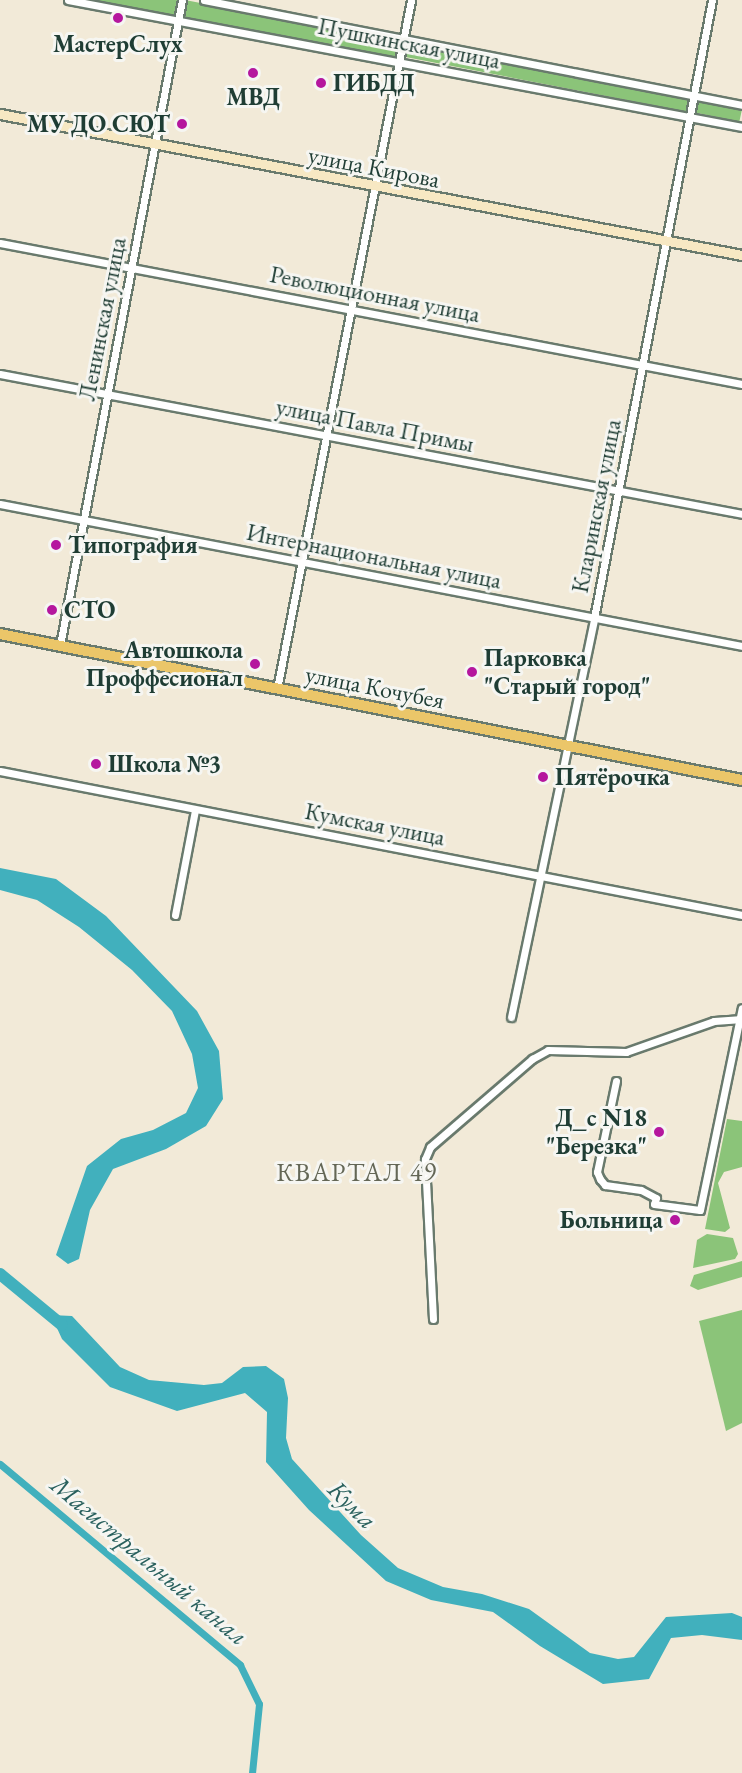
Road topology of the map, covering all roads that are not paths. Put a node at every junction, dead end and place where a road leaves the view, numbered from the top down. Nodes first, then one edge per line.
1 (68, 0) edge
2 (182, 0) edge
3 (204, 0) edge
4 (411, 0) edge
5 (712, 0) edge
6 (178, 21) junction
7 (404, 40) junction
8 (400, 60) junction
9 (695, 96) junction
10 (742, 105) edge
11 (0, 114) edge
12 (691, 117) junction
13 (742, 127) edge
14 (156, 143) junction
15 (375, 188) junction
16 (667, 242) junction
17 (0, 243) edge
18 (742, 255) edge
19 (132, 268) junction
20 (350, 310) junction
21 (642, 365) junction
22 (0, 374) edge
23 (742, 384) edge
24 (107, 394) junction
25 (327, 435) junction
26 (618, 491) junction
27 (0, 504) edge
28 (742, 514) edge
29 (82, 520) junction
30 (302, 562) junction
31 (594, 618) junction
32 (0, 634) edge
33 (60, 645) junction
34 (742, 646) edge
35 (277, 689) junction
36 (567, 747) junction
37 (0, 771) edge
38 (742, 780) edge
39 (195, 810) junction
40 (542, 876) junction
41 (175, 915) dead end
42 (742, 915) edge
43 (742, 1008) edge
44 (511, 1017) dead end
45 (741, 1018) edge
46 (616, 1081) dead end
47 (432, 1319) dead end

1 - 6 street, Пушкинская улица
2 - 6 street, Ленинская улица
3 - 7 street, Пушкинская улица
4 - 7 street
5 - 9 street, Кларинская улица
6 - 8 street, Пушкинская улица
6 - 14 street, Ленинская улица
7 - 8 street
7 - 9 street, Пушкинская улица
8 - 12 street, Пушкинская улица
8 - 15 street
9 - 10 street, Пушкинская улица
9 - 12 street, Кларинская улица
11 - 14 street, улица Кирова
12 - 13 street, Пушкинская улица
12 - 16 street, Кларинская улица
14 - 15 street, улица Кирова
14 - 19 street, Ленинская улица
15 - 16 street, улица Кирова
15 - 20 street
16 - 18 street, улица Кирова
16 - 21 street, Кларинская улица
17 - 19 street, Революционная улица
19 - 20 street, Революционная улица
19 - 24 street, Ленинская улица
20 - 21 street, Революционная улица
20 - 25 street
21 - 23 street, Революционная улица
21 - 26 street, Кларинская улица
22 - 24 street, улица Павла Примы
24 - 25 street, улица Павла Примы
24 - 29 street, Ленинская улица
25 - 26 street, улица Павла Примы
25 - 30 street
26 - 28 street, улица Павла Примы
26 - 31 street, Кларинская улица
27 - 29 street, Интернациональная улица
29 - 30 street, Интернациональная улица
29 - 33 street, Ленинская улица
30 - 31 street, Интернациональная улица
30 - 35 street
31 - 34 street, Интернациональная улица
31 - 36 street, Кларинская улица
32 - 33 main road, улица Кочубея
33 - 35 main road, улица Кочубея
35 - 36 main road, улица Кочубея
36 - 38 main road, улица Кочубея
36 - 40 street, Кларинская улица
37 - 39 street, Кумская улица
39 - 40 street, Кумская улица
39 - 41 street
40 - 42 street, Кумская улица
40 - 44 street, Кларинская улица
43 - 45 street
45 - 46 street
45 - 47 street

